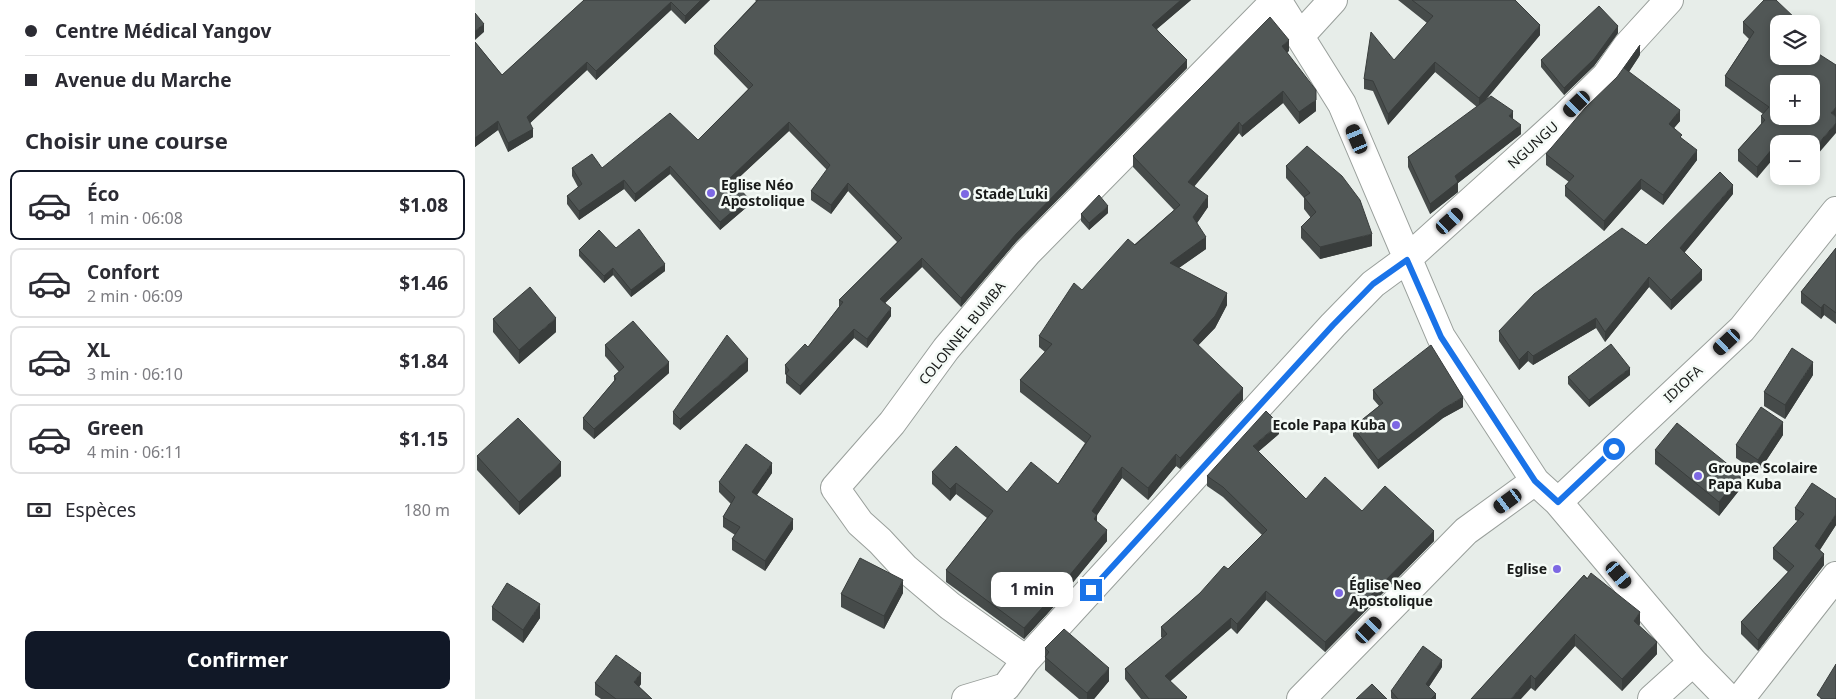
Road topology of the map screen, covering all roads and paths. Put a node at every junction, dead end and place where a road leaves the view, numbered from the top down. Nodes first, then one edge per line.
1 (1277, 0) edge
2 (1333, 0) edge
3 (1669, 0) edge
4 (1300, 36) junction
5 (1836, 211) edge
6 (1407, 260) junction
7 (1535, 481) junction
8 (1558, 502) junction
9 (1836, 576) edge
10 (1026, 660) junction
11 (1693, 662) junction
12 (966, 699) edge
13 (1301, 699) edge
14 (1652, 699) edge
15 (1729, 699) edge
16 (1741, 699) edge

1 - 4 street
1 - 10 street, COLONNEL BUMBA
2 - 4 street
3 - 6 street, NGUNGU
4 - 6 street
5 - 8 street, IDIOFA
6 - 7 street
6 - 10 street, NGUNGU
7 - 8 street
7 - 13 street
8 - 11 street
9 - 16 street
10 - 12 street, NGUNGU
11 - 14 street
11 - 15 street

